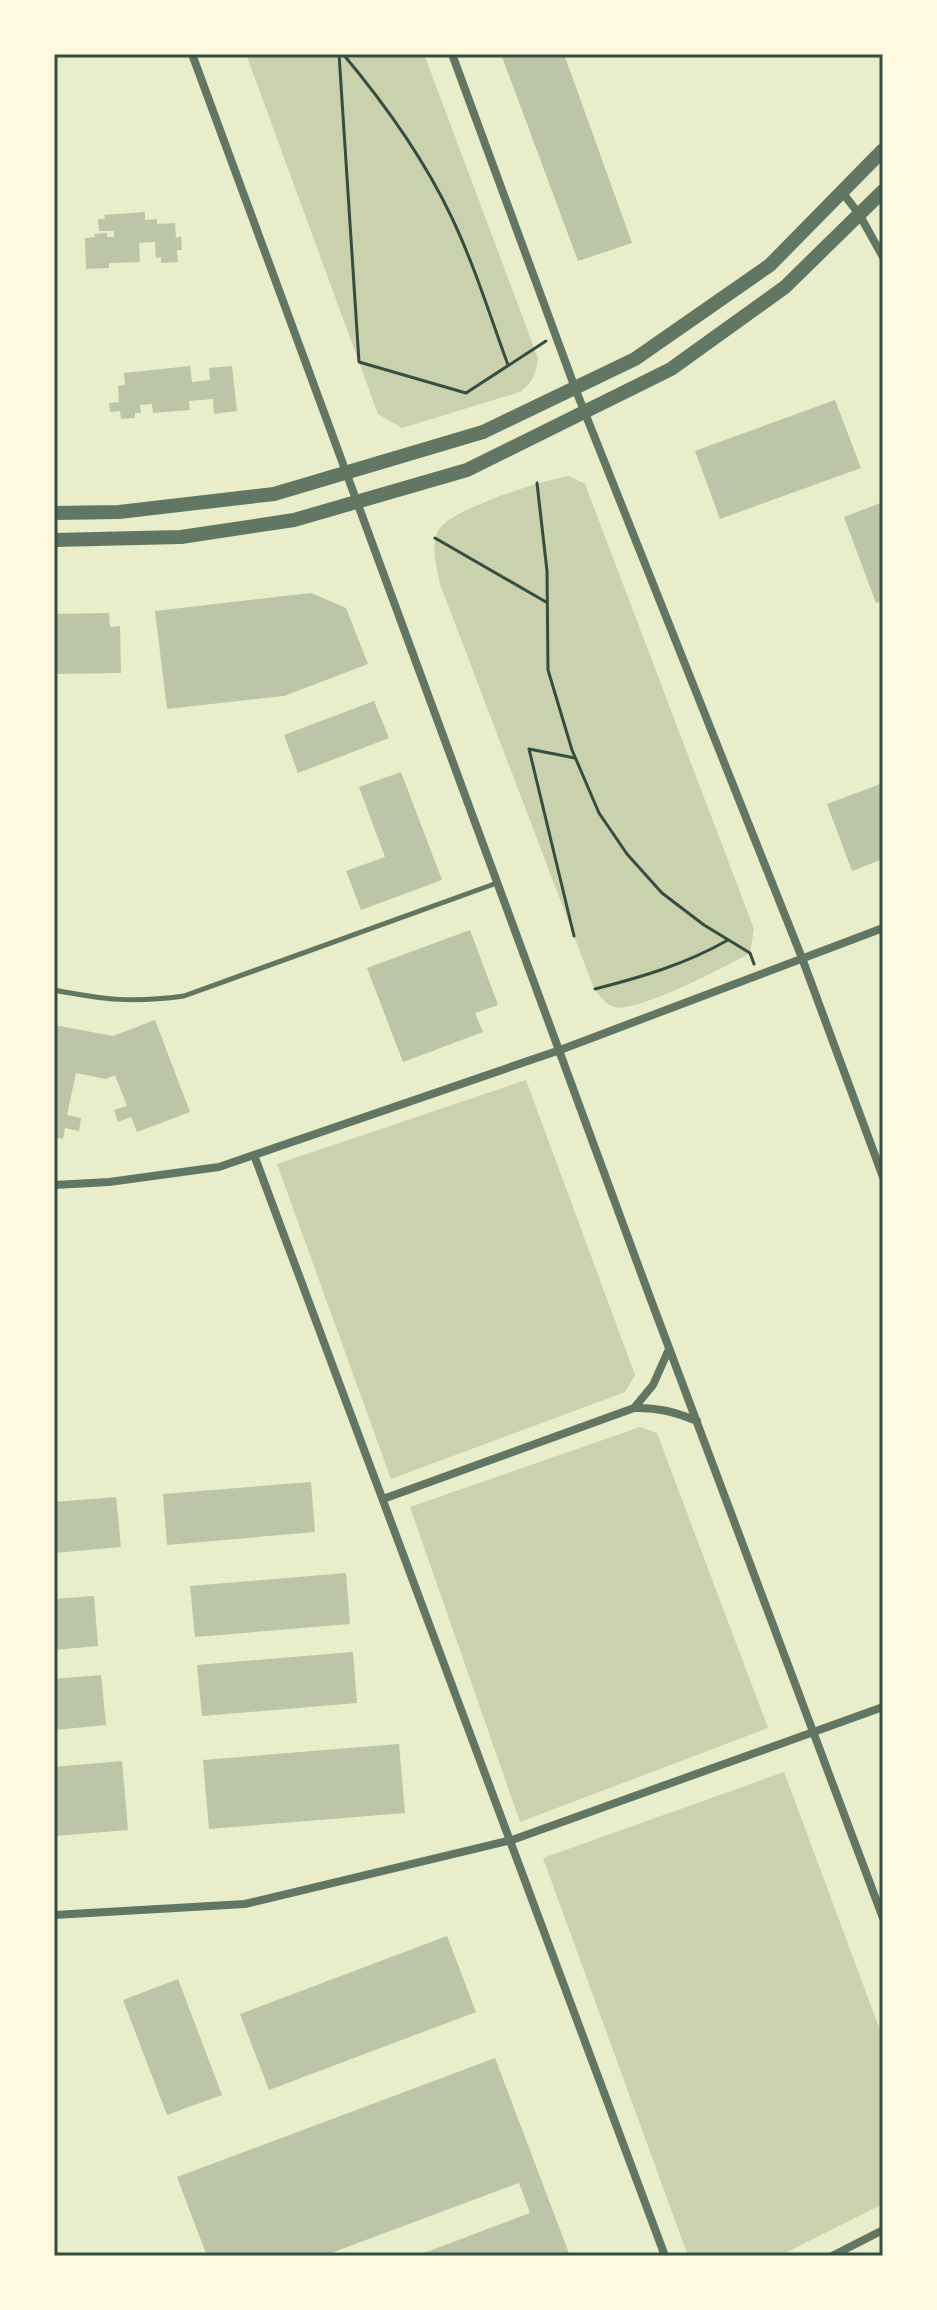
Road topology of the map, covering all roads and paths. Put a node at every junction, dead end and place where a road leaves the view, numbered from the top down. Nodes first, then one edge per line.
1 (192, 54) edge
2 (341, 54) edge
3 (452, 54) edge
4 (883, 150) edge
5 (883, 191) edge
6 (842, 192) junction
7 (859, 214) junction
8 (883, 257) edge
9 (556, 335) junction
10 (508, 365) junction
11 (575, 388) junction
12 (585, 412) junction
13 (348, 472) junction
14 (537, 483) dead end
15 (359, 501) junction
16 (54, 513) edge
17 (435, 538) dead end
18 (54, 540) edge
19 (546, 602) junction
20 (575, 758) junction
21 (498, 882) junction
22 (883, 928) edge
23 (574, 936) dead end
24 (728, 940) junction
25 (802, 958) junction
26 (758, 975) junction
27 (595, 989) dead end
28 (54, 990) edge
29 (560, 1050) junction
30 (254, 1155) junction
31 (883, 1177) edge
32 (54, 1185) edge
33 (669, 1348) junction
34 (634, 1408) junction
35 (697, 1421) junction
36 (383, 1499) junction
37 (883, 1707) edge
38 (814, 1732) junction
39 (512, 1840) junction
40 (54, 1915) edge
41 (883, 1918) edge
42 (883, 2230) edge
43 (665, 2256) edge
44 (832, 2256) edge

1 - 13 street
2 - 10 path
2 - 10 path
3 - 9 street
4 - 6 street
5 - 7 street
6 - 7 street
6 - 11 street
7 - 8 street
7 - 12 street
9 - 10 path
9 - 11 street
11 - 12 street
11 - 13 street
12 - 15 street
12 - 25 street
13 - 15 street
13 - 16 street
14 - 19 path
15 - 18 street
15 - 21 street
17 - 19 path
19 - 20 path
20 - 23 path
20 - 24 path
21 - 28 lane
21 - 29 street
22 - 25 street
24 - 26 path
24 - 27 path
25 - 26 street
25 - 31 street
26 - 29 street
29 - 30 street
29 - 33 street
30 - 32 street
30 - 36 street
33 - 34 street
33 - 35 street
34 - 35 street
34 - 36 street
35 - 38 street
36 - 39 street
37 - 38 street
38 - 39 street
38 - 41 street
39 - 40 street
39 - 43 street
42 - 44 street

